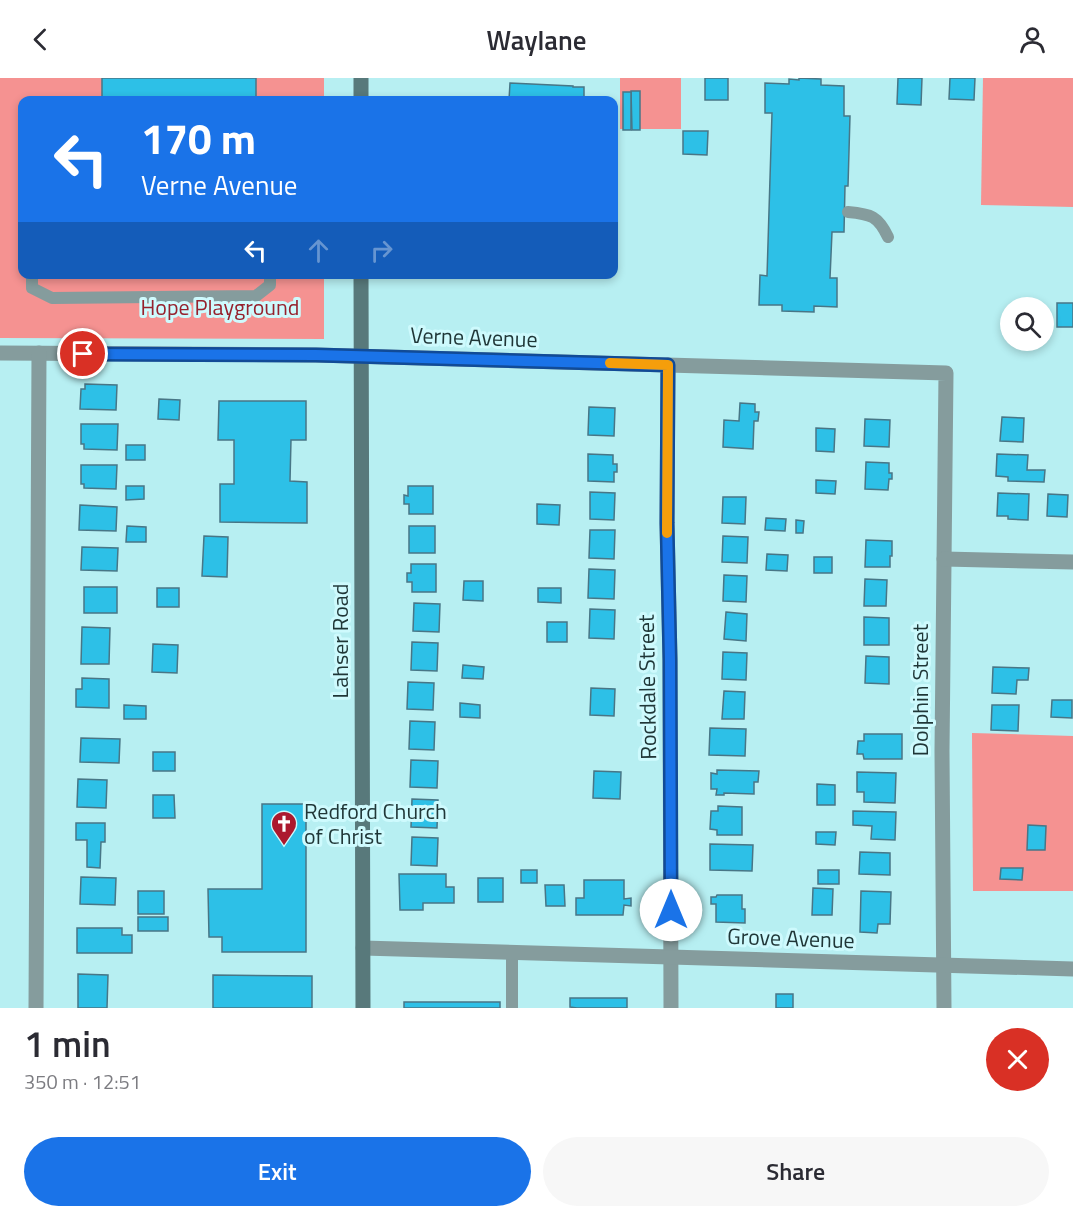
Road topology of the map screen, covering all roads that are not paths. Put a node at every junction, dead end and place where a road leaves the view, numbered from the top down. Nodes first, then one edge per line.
1 (361, 78) edge
2 (361, 96) edge
3 (848, 212) dead end
4 (888, 237) dead end
5 (32, 279) edge
6 (270, 279) edge
7 (362, 279) edge
8 (0, 353) edge
9 (39, 353) junction
10 (362, 356) junction
11 (668, 365) junction
12 (946, 373) joint
13 (944, 559) junction
14 (1073, 562) edge
15 (363, 948) junction
16 (512, 952) junction
17 (671, 957) junction
18 (945, 965) junction
19 (1073, 969) edge
20 (36, 1008) edge
21 (363, 1008) edge
22 (512, 1008) edge
23 (671, 1008) edge
24 (944, 1008) edge

1 - 2 main road
3 - 4 lane
5 - 6 lane
7 - 10 main road, Lahser Road
8 - 9 street, Verne Avenue
9 - 10 street, Verne Avenue
9 - 20 street
10 - 11 street, Verne Avenue
10 - 15 main road, Lahser Road
11 - 12 street, Verne Avenue
11 - 17 street, Rockdale Street
12 - 13 street, Dolphin Street
13 - 14 street
13 - 18 street, Dolphin Street
15 - 16 street, Grove Avenue
15 - 21 main road, Lahser Road
16 - 17 street, Grove Avenue
16 - 22 lane
17 - 18 street, Grove Avenue
17 - 23 street, Rockdale Street
18 - 19 street, Grove Avenue
18 - 24 street, Dolphin Street

